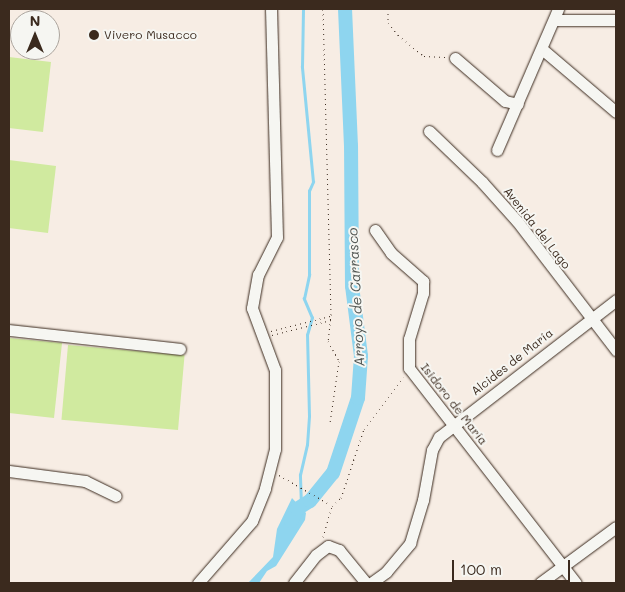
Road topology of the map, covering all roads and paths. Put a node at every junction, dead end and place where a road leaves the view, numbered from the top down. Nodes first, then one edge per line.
1 (271, 9) edge
2 (323, 9) edge
3 (388, 9) edge
4 (556, 14) edge
5 (616, 20) edge
6 (542, 49) junction
7 (455, 58) joint
8 (518, 104) junction
9 (616, 112) edge
10 (428, 131) dead end
11 (497, 150) dead end
12 (375, 230) dead end
13 (616, 300) edge
14 (331, 316) junction
15 (591, 318) junction
16 (331, 320) junction
17 (280, 329) dead end
18 (9, 330) edge
19 (282, 332) dead end
20 (180, 349) dead end
21 (616, 350) edge
22 (409, 368) junction
23 (330, 422) dead end
24 (453, 426) junction
25 (9, 471) edge
26 (283, 479) dead end
27 (116, 496) dead end
28 (332, 506) junction
29 (616, 527) edge
30 (328, 546) junction
31 (563, 566) junction
32 (198, 583) edge
33 (294, 583) edge
34 (366, 583) edge
35 (371, 583) edge
36 (540, 583) edge
37 (576, 583) edge

1 - 32 street
2 - 14 path
3 - 7 path
4 - 5 street
4 - 6 street
6 - 8 street
6 - 9 street
7 - 8 street
8 - 11 street
10 - 15 street, Avenida del Lago
12 - 22 street, Isidoro de María
13 - 15 street, Alcides de María
14 - 16 path
14 - 17 path
15 - 21 street, Avenida del Lago
15 - 24 street, Alcides de María
16 - 19 path
16 - 23 path
18 - 20 street
22 - 24 street, Isidoro de María
22 - 28 path
24 - 31 street, Isidoro de María
24 - 35 street, Alcides de María
25 - 27 street
26 - 28 path
28 - 30 path
29 - 31 street
30 - 33 street
30 - 34 street
31 - 36 street
31 - 37 street, Isidoro de María

